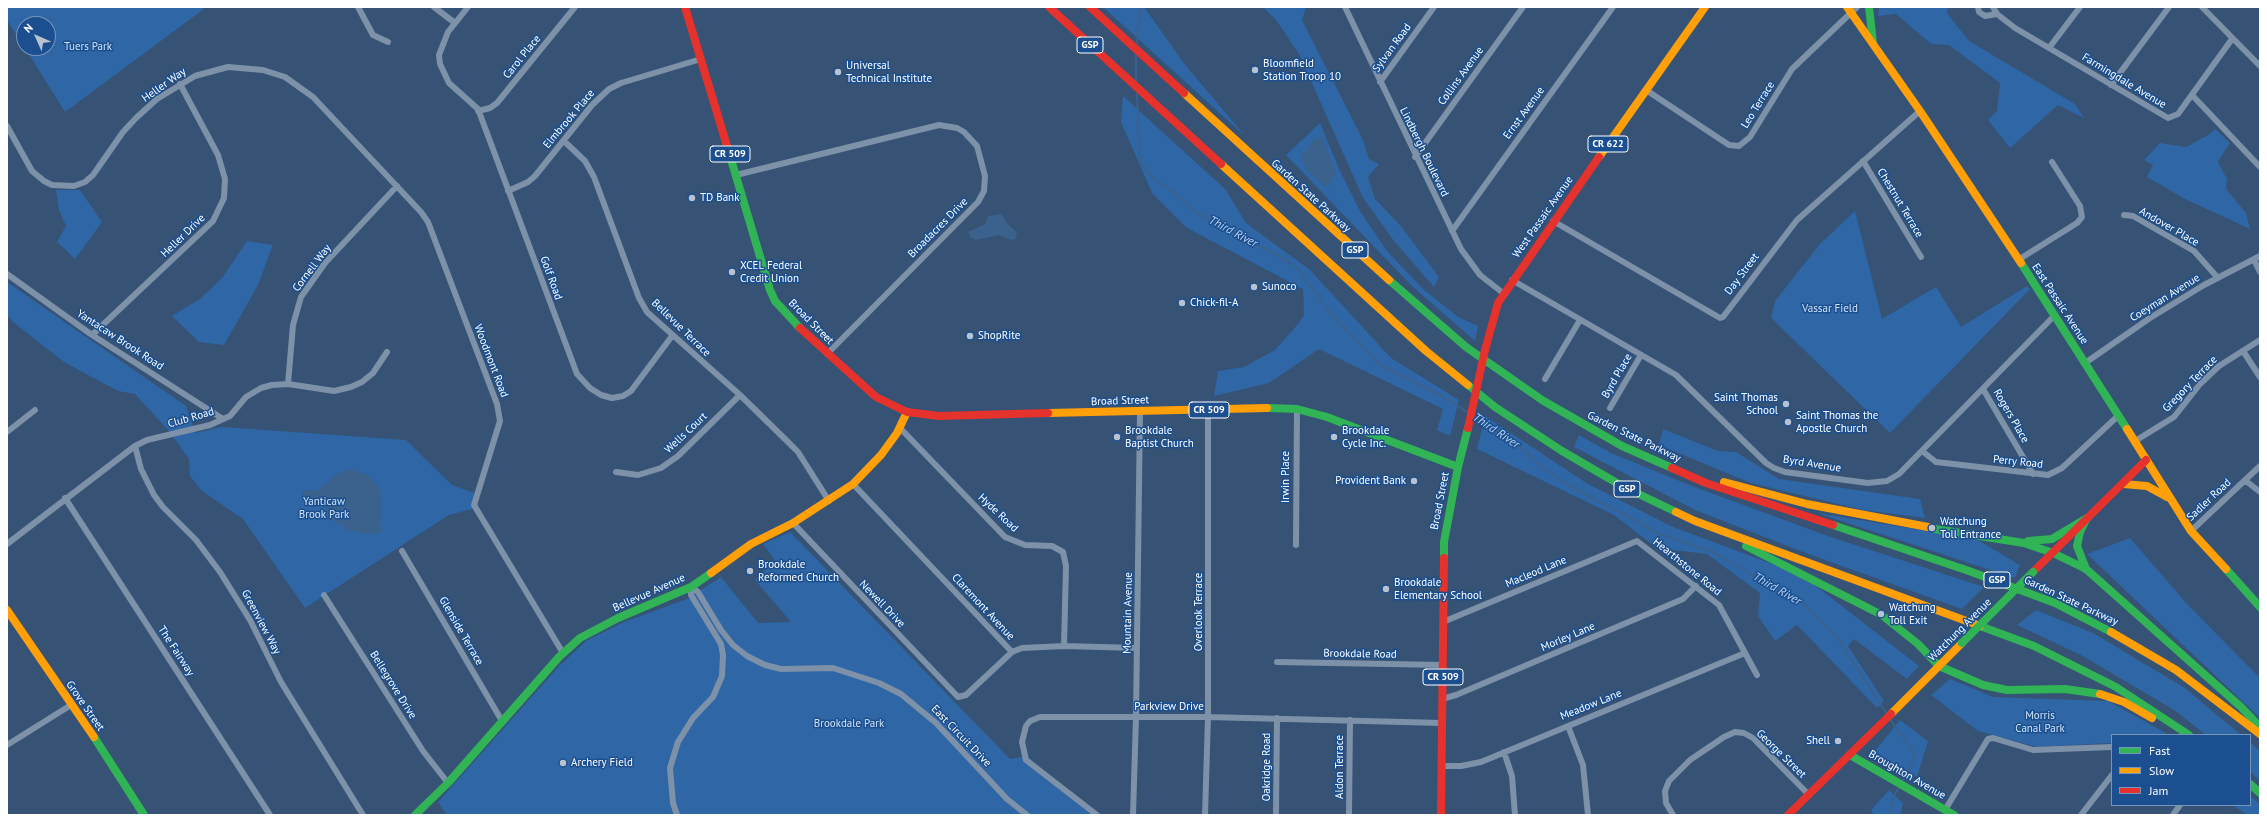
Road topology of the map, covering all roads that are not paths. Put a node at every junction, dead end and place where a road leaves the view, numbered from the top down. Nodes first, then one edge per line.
1 (358, 7) edge
2 (434, 7) edge
3 (468, 7) edge
4 (575, 7) edge
5 (685, 7) edge
6 (1049, 7) edge
7 (1090, 7) edge
8 (1434, 7) edge
9 (1523, 7) edge
10 (1612, 7) edge
11 (1705, 7) edge
12 (1869, 7) edge
13 (1978, 7) edge
14 (1993, 7) edge
15 (2080, 7) edge
16 (2169, 7) edge
17 (2202, 7) edge
18 (1347, 8) edge
19 (1852, 9) edge
20 (1996, 14) junction
21 (455, 23) junction
22 (2232, 39) junction
23 (388, 42) dead end
24 (1873, 44) junction
25 (2049, 48) junction
26 (701, 59) junction
27 (2260, 66) edge
28 (1380, 82) junction
29 (180, 84) junction
30 (2111, 85) junction
31 (1646, 90) junction
32 (2192, 95) junction
33 (478, 111) junction
34 (1920, 111) junction
35 (7, 126) edge
36 (564, 141) junction
37 (1415, 157) junction
38 (1863, 160) junction
39 (2052, 162) dead end
40 (2260, 167) edge
41 (736, 175) junction
42 (397, 186) junction
43 (508, 191) junction
44 (2124, 215) dead end
45 (1553, 221) junction
46 (1452, 231) junction
47 (2260, 256) edge
48 (1921, 257) dead end
49 (2018, 260) junction
50 (2254, 260) junction
51 (2260, 272) edge
52 (7, 274) edge
53 (2218, 278) junction
54 (1512, 280) junction
55 (1503, 293) junction
56 (2055, 315) junction
57 (1580, 320) junction
58 (92, 335) junction
59 (672, 336) junction
60 (2260, 340) edge
61 (2243, 351) junction
62 (387, 352) dead end
63 (827, 354) junction
64 (1640, 355) junction
65 (2085, 363) junction
66 (2260, 377) edge
67 (1545, 379) dead end
68 (288, 384) junction
69 (1983, 389) junction
70 (740, 395) junction
71 (1610, 408) dead end
72 (1297, 409) junction
73 (35, 410) dead end
74 (1208, 410) junction
75 (1140, 411) junction
76 (907, 412) junction
77 (2118, 415) junction
78 (223, 419) junction
79 (900, 428) junction
80 (7, 432) edge
81 (2136, 441) junction
82 (135, 446) junction
83 (1922, 451) junction
84 (2146, 460) junction
85 (1664, 465) junction
86 (2260, 466) edge
87 (1458, 467) junction
88 (616, 472) dead end
89 (2033, 474) junction
90 (2246, 481) junction
91 (853, 484) junction
92 (2123, 484) junction
93 (2260, 492) edge
94 (65, 498) junction
95 (829, 501) junction
96 (2174, 504) junction
97 (2088, 518) junction
98 (1695, 521) junction
99 (793, 523) junction
100 (2191, 531) junction
101 (2015, 540) junction
102 (1637, 541) joint
103 (7, 544) edge
104 (1296, 545) dead end
105 (402, 551) dead end
106 (2053, 553) junction
107 (2086, 569) junction
108 (1696, 586) junction
109 (691, 587) junction
110 (324, 595) dead end
111 (2260, 607) edge
112 (7, 610) edge
113 (1443, 622) junction
114 (1064, 646) junction
115 (1137, 648) junction
116 (1012, 652) junction
117 (1745, 652) junction
118 (563, 653) junction
119 (1277, 662) dead end
120 (1443, 665) junction
121 (1939, 666) junction
122 (1757, 675) dead end
123 (1442, 699) junction
124 (71, 705) junction
125 (1136, 717) junction
126 (1208, 717) junction
127 (1277, 718) junction
128 (1350, 720) junction
129 (502, 721) junction
130 (1440, 723) junction
131 (1568, 726) junction
132 (2260, 727) edge
133 (2177, 734) edge
134 (2187, 734) edge
135 (2260, 734) edge
136 (7, 744) edge
137 (2111, 747) edge
138 (1504, 752) junction
139 (1850, 755) junction
140 (1441, 766) junction
141 (2111, 776) edge
142 (448, 783) junction
143 (2251, 785) edge
144 (2260, 793) edge
145 (1809, 795) junction
146 (2179, 806) edge
147 (1945, 810) junction
148 (143, 814) edge
149 (270, 815) edge
150 (363, 815) edge
151 (415, 815) edge
152 (677, 815) edge
153 (1026, 815) edge
154 (1097, 815) edge
155 (1132, 815) edge
156 (1205, 815) edge
157 (1276, 815) edge
158 (1349, 815) edge
159 (1442, 815) edge
160 (1515, 815) edge
161 (1588, 815) edge
162 (1673, 815) edge
163 (1788, 815) edge
164 (1954, 815) edge
165 (2081, 815) edge
166 (2173, 815) edge

1 - 23 street
2 - 21 street
3 - 21 street
4 - 33 street, Carol Place
5 - 26 main road, Broad Street / CR 509
6 - 98 main road, GSP
7 - 85 main road, Garden State Parkway / GSP
8 - 28 street, Sylvan Road
9 - 37 street, Collins Avenue
10 - 46 street, Ernst Avenue
11 - 31 main road, West Passaic Avenue / CR 622
12 - 24 main road
13 - 20 street
14 - 20 street
15 - 25 street
16 - 30 street
17 - 22 street
18 - 28 street, Lindbergh Boulevard
19 - 24 main road, East Passaic Avenue
19 - 31 street, Leo Terrace
20 - 25 street, Farmingdale Avenue
21 - 33 street, Golf Road
22 - 27 street
22 - 32 street, Farmingdale Avenue
24 - 34 main road, East Passaic Avenue
25 - 30 street, Farmingdale Avenue
26 - 36 street, Elmbrook Place
26 - 41 main road, Broad Street / CR 509
28 - 37 street, Lindbergh Boulevard
29 - 35 street, Heller Way
29 - 42 street, Heller Way
29 - 58 street, Heller Drive
30 - 32 street, Farmingdale Avenue
31 - 45 main road, West Passaic Avenue / CR 622
32 - 40 street
33 - 43 street, Golf Road
34 - 38 street, Day Street
34 - 49 main road, East Passaic Avenue
36 - 43 street, Elmbrook Place
36 - 59 street, Bellevue Terrace
37 - 46 street, Lindbergh Boulevard
38 - 45 street, Day Street
38 - 48 street, Chestnut Terrace
39 - 49 street
41 - 63 main road, Broad Street / CR 509
41 - 63 street, Broadacres Drive
42 - 68 street, Cornell Way
42 - 118 street, Woodmont Road
43 - 59 street, Golf Road
44 - 53 street, Andover Place
45 - 54 main road, West Passaic Avenue / CR 622
46 - 55 street, Lindbergh Boulevard
47 - 50 street, Coeyman Avenue
49 - 56 main road, East Passaic Avenue
50 - 51 street
50 - 53 street, Coeyman Avenue
52 - 58 street, Yantacaw Brook Road
53 - 65 street, Coeyman Avenue
54 - 55 main road, West Passaic Avenue / CR 622
54 - 57 street, Byrd Avenue
55 - 87 main road, West Passaic Avenue / CR 622, bridge
56 - 65 main road, East Passaic Avenue
56 - 69 street, Byrd Avenue
57 - 64 street, Byrd Avenue
57 - 67 street
58 - 78 street, Yantacaw Brook Road
59 - 70 street, Bellevue Terrace
60 - 61 street, Gregory Terrace
61 - 66 street
61 - 81 street, Gregory Terrace
62 - 68 street, Club Road
63 - 76 main road, Broad Street / CR 509
64 - 71 street, Byrd Place
64 - 83 street, Byrd Avenue
65 - 77 main road, East Passaic Avenue
68 - 78 street, Club Road
69 - 83 street, Byrd Avenue
69 - 89 street, Rogers Place
70 - 88 street, Wells Court
70 - 95 street, Bellevue Terrace
72 - 74 main road, Broad Street / CR 509
72 - 87 main road, Broad Street / CR 509
72 - 104 street, Irwin Place
73 - 80 street
74 - 75 main road, Broad Street / CR 509
74 - 126 street, Overlook Terrace
75 - 76 main road, Broad Street / CR 509
75 - 115 street, Mountain Avenue
76 - 79 main road, Bellevue Avenue
77 - 81 main road, East Passaic Avenue
77 - 89 street, Perry Road
78 - 82 street, Club Road
79 - 91 main road, Bellevue Avenue
79 - 114 street, Hyde Road
81 - 84 main road, East Passaic Avenue
82 - 94 street, Club Road
82 - 150 street, Greenview Way
83 - 89 street, Perry Road
84 - 92 main road, Watchung Avenue
84 - 96 main road, East Passaic Avenue
85 - 101 main road
85 - 135 main road, Garden State Parkway / GSP
86 - 90 street
87 - 113 main road, Broad Street / CR 509
90 - 93 street, Sadler Road
90 - 100 street, Sadler Road
91 - 95 main road, Bellevue Avenue
91 - 116 street, Claremont Avenue
92 - 96 main road
92 - 97 main road, Watchung Avenue
94 - 103 street, Club Road
94 - 149 street, The Fairway
95 - 99 main road, Bellevue Avenue
96 - 100 main road, East Passaic Avenue
97 - 101 main road
97 - 106 main road, Watchung Avenue
97 - 107 main road
98 - 121 main road
98 - 134 main road, GSP
99 - 109 main road, Bellevue Avenue
99 - 116 street, Newell Drive
100 - 111 main road, East Passaic Avenue
101 - 106 main road
102 - 108 street, Hearthstone Road
102 - 113 street, Macleod Lane
105 - 129 street, Glenside Terrace
106 - 107 main road
106 - 121 main road, Watchung Avenue, bridge
107 - 132 main road
108 - 117 street, Hearthstone Road
108 - 123 street, Morley Lane
109 - 118 main road, Bellevue Avenue
109 - 152 street
109 - 153 street, East Circuit Drive
110 - 142 street, Bellegrove Drive
112 - 124 main road, Grove Street
113 - 120 main road, Broad Street / CR 509
114 - 115 street, Claremont Avenue
114 - 116 street, Claremont Avenue
115 - 125 street, Mountain Avenue
117 - 122 street, Hearthstone Road
117 - 131 street, Meadow Lane
118 - 129 main road, Bellevue Avenue
119 - 120 street, Brookdale Road
120 - 123 main road, Broad Street / CR 509
121 - 133 main road
121 - 139 main road, Watchung Avenue
123 - 130 main road, Broad Street / CR 509
124 - 136 street
124 - 148 main road, Grove Street
125 - 126 street, Parkview Drive
125 - 154 street, Parkview Drive
125 - 155 street, Mountain Avenue
126 - 127 street, Parkview Drive
126 - 156 street, Overlook Terrace
127 - 128 street, Parkview Drive
127 - 157 street, Oakridge Road
128 - 130 street, Parkview Drive
128 - 158 street, Aldon Terrace
129 - 142 main road, Bellevue Avenue
130 - 140 main road, Broad Street / CR 509
131 - 138 street, Meadow Lane
131 - 161 street
137 - 147 street
138 - 140 street, Meadow Lane
138 - 160 street
139 - 145 main road, Watchung Avenue
139 - 147 main road, Broughton Avenue
140 - 159 main road, Broad Street / CR 509
141 - 165 street
142 - 151 main road, Bellevue Avenue
143 - 144 main road
145 - 162 street, George Street
145 - 163 main road, Watchung Avenue
146 - 166 street
147 - 164 main road, Broughton Avenue

